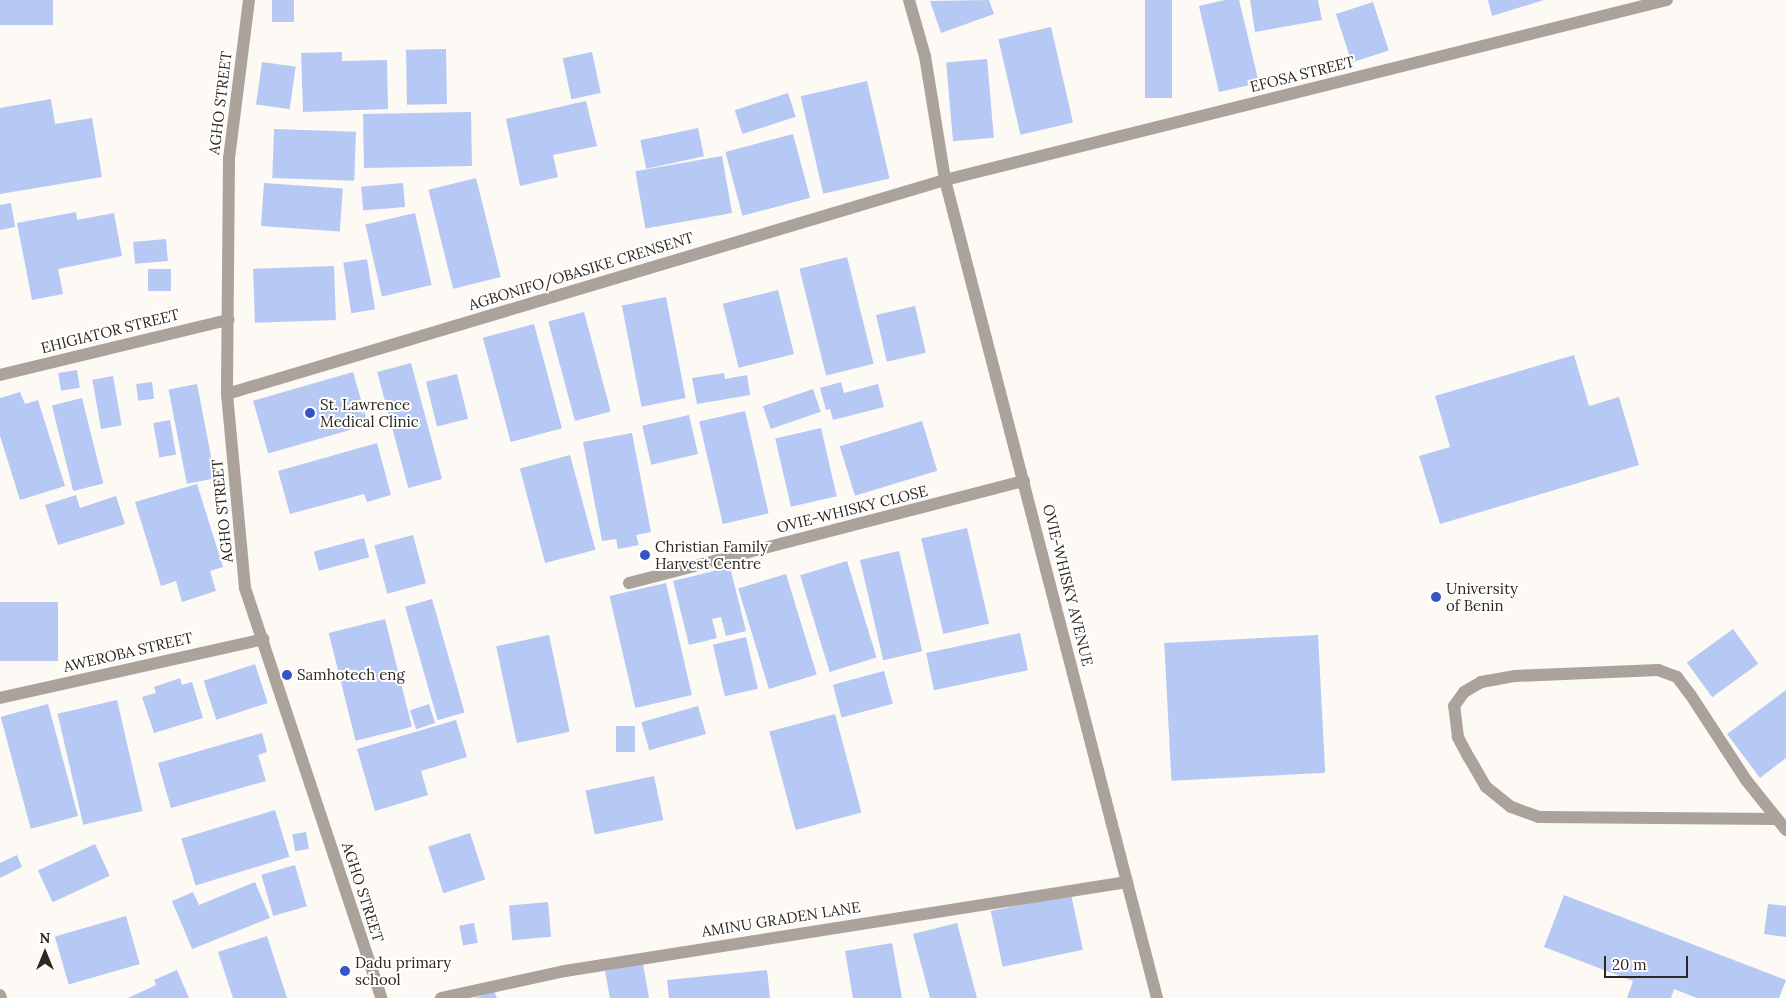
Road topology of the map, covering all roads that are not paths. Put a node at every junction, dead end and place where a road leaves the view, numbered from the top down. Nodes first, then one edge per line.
1 (249, 0) edge
2 (909, 0) edge
3 (1667, 0) edge
4 (945, 180) junction
5 (228, 320) junction
6 (0, 374) edge
7 (226, 394) junction
8 (1024, 481) junction
9 (629, 583) dead end
10 (262, 639) junction
11 (0, 698) edge
12 (1776, 819) junction
13 (1786, 830) edge
14 (1127, 882) junction
15 (381, 998) edge
16 (442, 998) edge
17 (1157, 998) edge

1 - 5 street, AGHO STREET
2 - 4 street, OVIE-WHISKY AVENUE
3 - 4 street, EFOSA STREET
4 - 7 street, AGBONIFO/OBASIKE CRENSENT
4 - 8 street, OVIE-WHISKY AVENUE
5 - 6 street, EHIGIATOR STREET
5 - 7 street, AGHO STREET
7 - 10 street, AGHO STREET
8 - 9 street, OVIE-WHISKY CLOSE
8 - 14 street, OVIE-WHISKY AVENUE
10 - 11 street, AWEROBA STREET
10 - 15 street, AGHO STREET
12 - 12 street
12 - 13 street
14 - 16 street, AMINU GRADEN LANE
14 - 17 street, OVIE-WHISKY AVENUE

